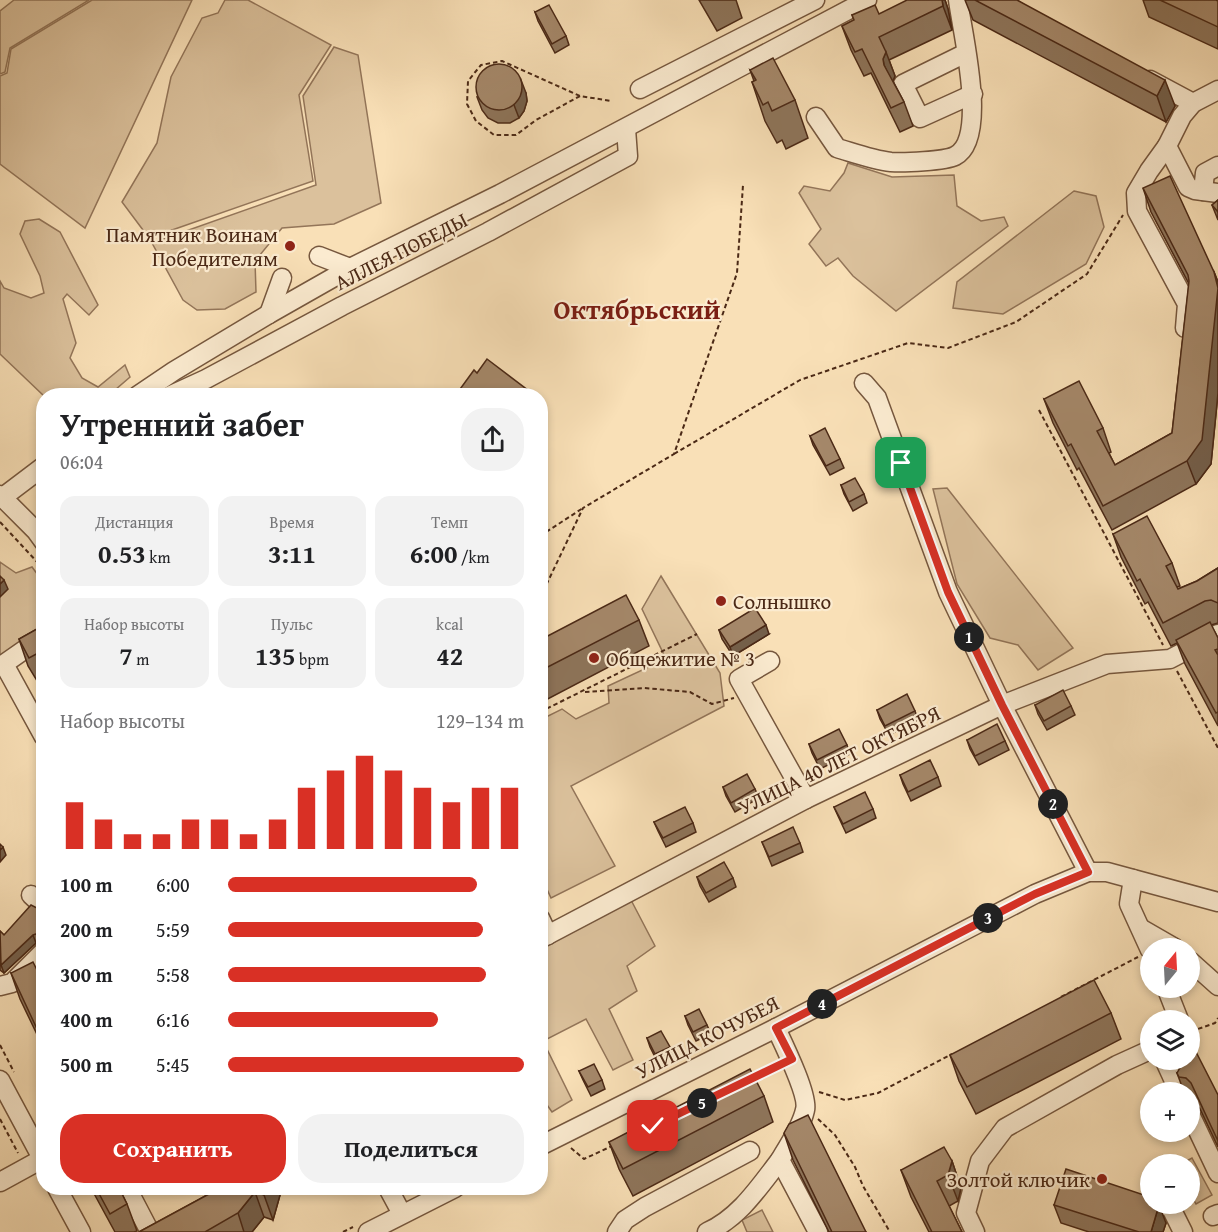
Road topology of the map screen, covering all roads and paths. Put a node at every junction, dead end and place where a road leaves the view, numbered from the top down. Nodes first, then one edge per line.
1 (867, 0) edge
2 (958, 0) edge
3 (803, 1) edge
4 (966, 53) junction
5 (1132, 71) edge
6 (639, 89) dead end
7 (1218, 90) edge
8 (973, 94) junction
9 (580, 96) junction
10 (611, 101) dead end
11 (1193, 103) junction
12 (816, 117) dead end
13 (626, 129) junction
14 (1167, 146) junction
15 (564, 161) junction
16 (1218, 166) edge
17 (743, 185) dead end
18 (1211, 192) edge
19 (500, 194) junction
20 (531, 208) junction
21 (1124, 213) dead end
22 (513, 217) junction
23 (441, 225) junction
24 (488, 232) junction
25 (320, 256) dead end
26 (350, 268) junction
27 (282, 278) dead end
28 (269, 314) junction
29 (1182, 351) edge
30 (174, 371) junction
31 (206, 379) junction
32 (864, 383) dead end
33 (149, 388) edge
34 (186, 388) edge
35 (1039, 410) dead end
36 (674, 454) junction
37 (36, 472) edge
38 (1, 496) edge
39 (583, 508) junction
40 (0, 522) edge
41 (36, 531) edge
42 (548, 531) edge
43 (36, 561) edge
44 (548, 581) edge
45 (697, 634) dead end
46 (1218, 634) edge
47 (36, 642) edge
48 (1170, 659) junction
49 (770, 661) dead end
50 (2, 665) edge
51 (582, 692) junction
52 (739, 697) dead end
53 (1002, 705) junction
54 (548, 708) edge
55 (36, 723) edge
56 (1218, 748) edge
57 (806, 799) junction
58 (1088, 872) junction
59 (1133, 879) junction
60 (1218, 902) edge
61 (1142, 929) junction
62 (548, 935) edge
63 (1145, 938) edge
64 (1158, 938) edge
65 (1140, 957) edge
66 (36, 959) edge
67 (1200, 970) edge
68 (0, 986) edge
69 (1218, 986) edge
70 (1057, 999) edge
71 (1218, 1018) edge
72 (776, 1028) junction
73 (1200, 1028) edge
74 (951, 1054) edge
75 (1140, 1055) edge
76 (792, 1059) junction
77 (750, 1079) edge
78 (0, 1080) edge
79 (846, 1100) dead end
80 (806, 1108) junction
81 (0, 1119) edge
82 (1200, 1135) edge
83 (548, 1142) edge
84 (615, 1144) edge
85 (36, 1147) edge
86 (750, 1151) dead end
87 (20, 1157) dead end
88 (584, 1159) dead end
89 (780, 1160) junction
90 (36, 1164) edge
91 (1218, 1173) edge
92 (0, 1182) edge
93 (61, 1195) edge
94 (131, 1195) edge
95 (392, 1195) edge
96 (441, 1195) edge
97 (402, 1214) junction
98 (1174, 1214) edge
99 (81, 1232) edge
100 (150, 1232) edge
101 (369, 1232) edge
102 (617, 1232) edge
103 (707, 1232) edge
104 (818, 1232) edge
105 (890, 1232) edge
106 (975, 1232) edge
107 (1183, 1232) edge

1 - 13 street
2 - 4 street
3 - 6 street
4 - 8 street
4 - 8 street
5 - 11 street
7 - 11 street
8 - 12 street
9 - 9 path
9 - 10 path
11 - 14 street
13 - 15 street
13 - 20 street, АЛЛЕЯ ПОБЕДЫ
14 - 18 street
14 - 29 street
15 - 19 street
15 - 20 street
16 - 18 street
17 - 36 path
19 - 22 street
19 - 23 street
20 - 22 street, АЛЛЕЯ ПОБЕДЫ
21 - 36 path
22 - 24 street, АЛЛЕЯ ПОБЕДЫ
23 - 24 street
23 - 26 street
24 - 31 street, АЛЛЕЯ ПОБЕДЫ
25 - 26 street
26 - 28 street
27 - 28 street
28 - 30 street
30 - 31 street
30 - 33 street
31 - 34 street, АЛЛЕЯ ПОБЕДЫ
32 - 53 street
35 - 48 path
36 - 39 path
37 - 38 street
38 - 41 street
39 - 42 path
39 - 44 path
40 - 43 path
45 - 51 path
46 - 48 street
47 - 50 street
48 - 53 street, УЛИЦА 40 ЛЕТ ОКТЯБРЯ
48 - 56 path
49 - 57 street
50 - 55 street
51 - 52 path
51 - 54 path
53 - 57 street, УЛИЦА 40 ЛЕТ ОКТЯБРЯ
53 - 58 street
57 - 62 street, УЛИЦА 40 ЛЕТ ОКТЯБРЯ
58 - 59 street
58 - 72 street, УЛИЦА КОЧУБЕЯ
59 - 60 street
59 - 61 street
61 - 63 street
61 - 64 street
65 - 70 path
66 - 68 street
67 - 69 street
71 - 73 path
72 - 76 street
72 - 83 street, УЛИЦА КОЧУБЕЯ
74 - 79 path
75 - 106 street
76 - 77 path
76 - 80 street
78 - 85 street
80 - 89 street
80 - 105 path
81 - 87 path
82 - 91 street
84 - 88 path
86 - 102 street
89 - 103 street
89 - 104 street
90 - 92 street
93 - 99 street
94 - 100 street
95 - 97 street
96 - 97 street
97 - 101 street
98 - 107 street

